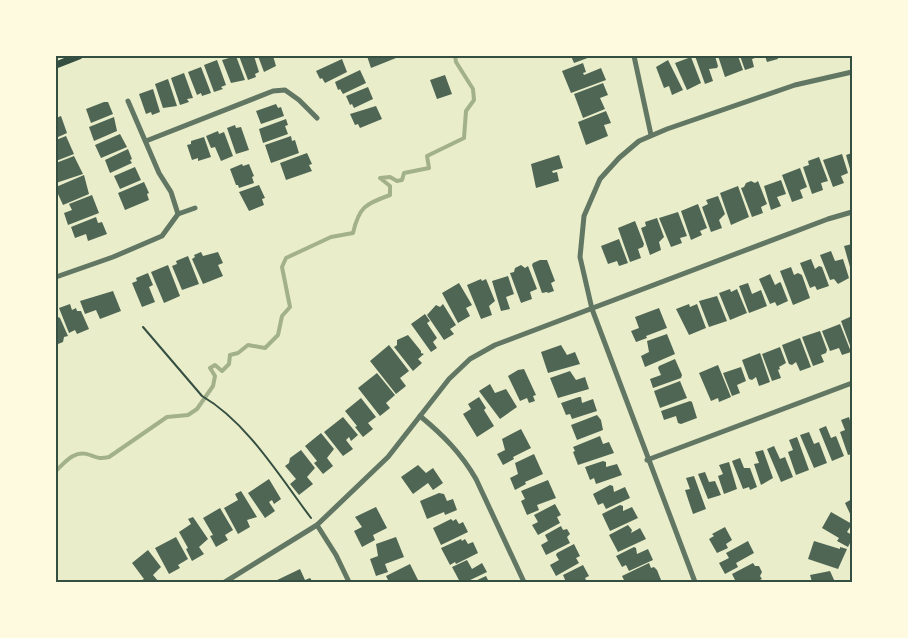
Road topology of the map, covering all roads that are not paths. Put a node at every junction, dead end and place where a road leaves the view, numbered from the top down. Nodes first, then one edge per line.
1 (79, 56) edge
2 (634, 56) edge
3 (56, 65) edge
4 (852, 72) edge
5 (128, 102) dead end
6 (317, 118) dead end
7 (651, 135) junction
8 (146, 141) junction
9 (195, 208) dead end
10 (852, 212) edge
11 (178, 214) junction
12 (56, 268) edge
13 (57, 277) edge
14 (592, 309) junction
15 (852, 383) edge
16 (420, 416) junction
17 (648, 460) junction
18 (317, 525) junction
19 (225, 582) edge
20 (349, 582) edge
21 (524, 582) edge
22 (695, 582) edge

1 - 3 main road
2 - 7 street
4 - 7 street
5 - 8 street
6 - 8 street
7 - 14 street
8 - 11 street
9 - 11 street
10 - 14 street
11 - 13 street
12 - 13 street
14 - 16 street
14 - 17 street
15 - 17 street
16 - 18 street
16 - 21 street
17 - 22 street
18 - 19 street
18 - 20 street

